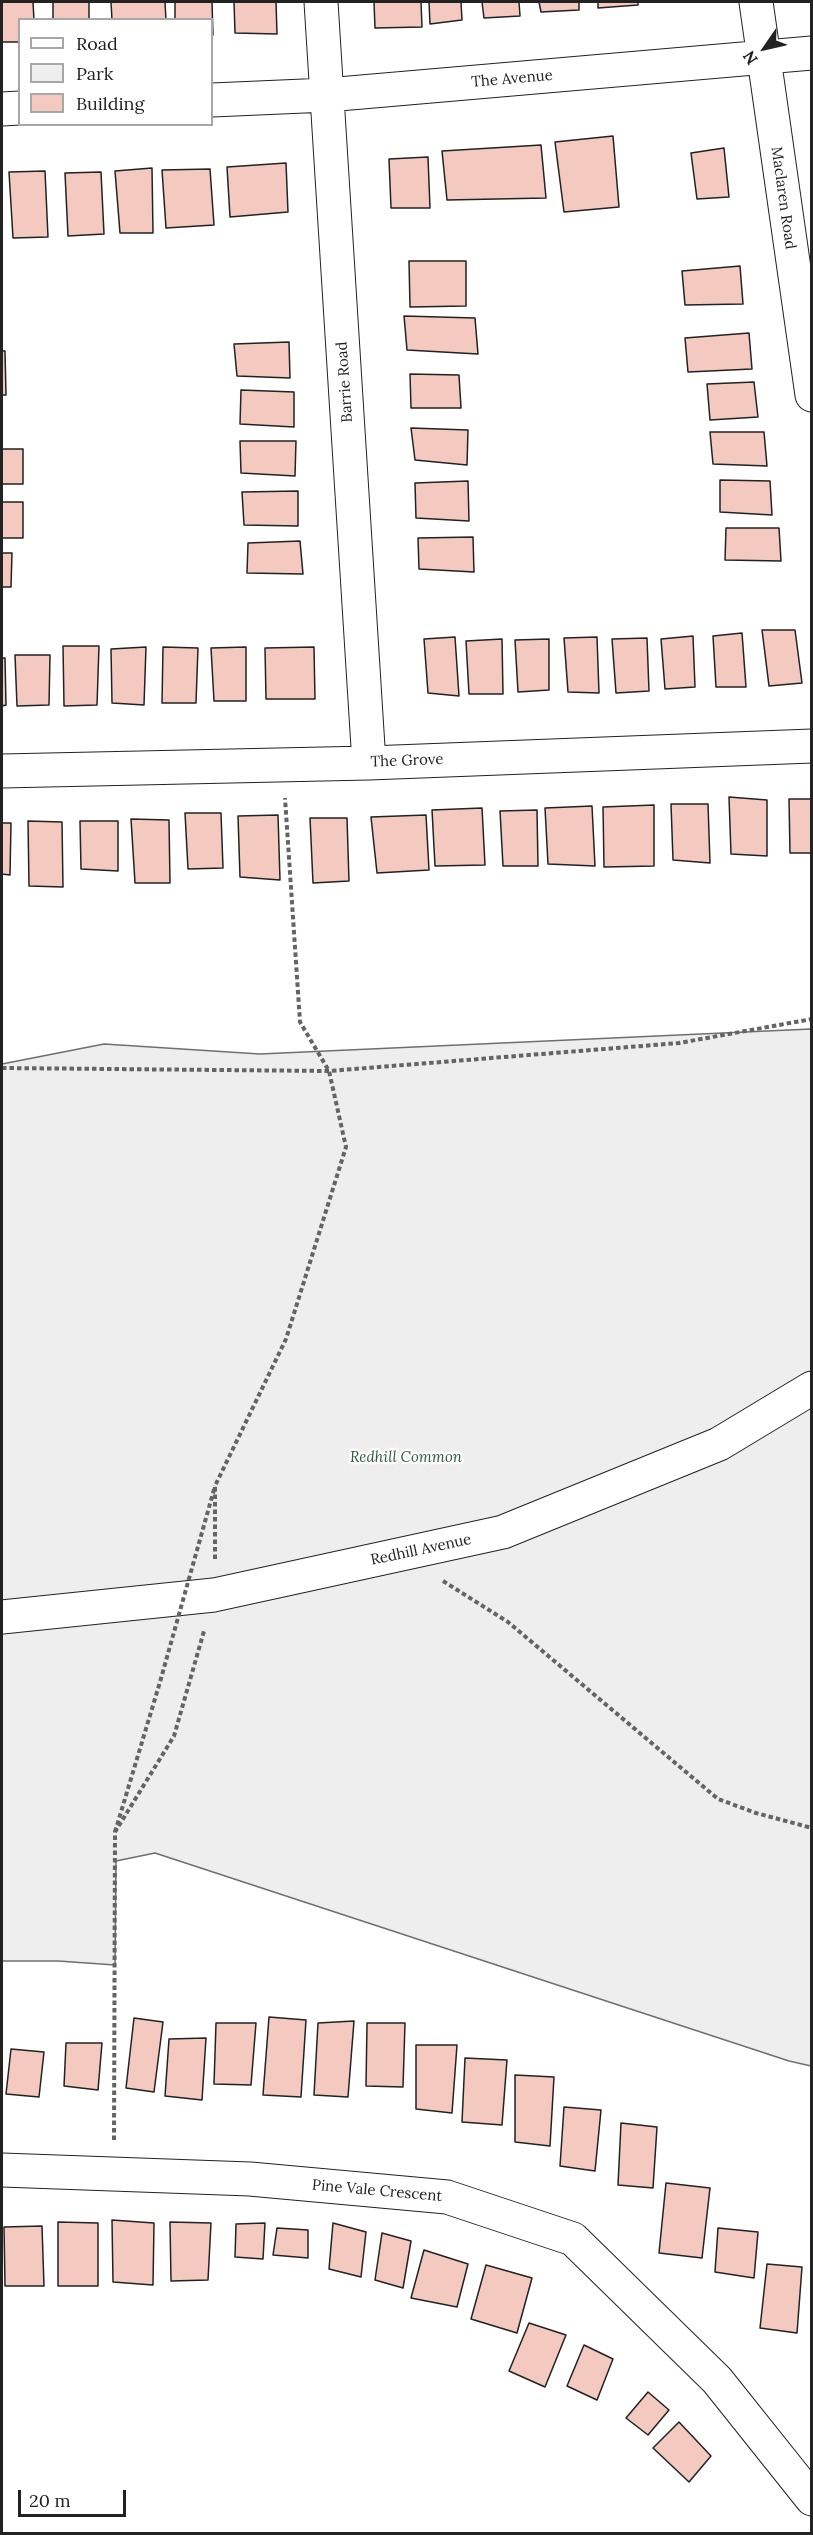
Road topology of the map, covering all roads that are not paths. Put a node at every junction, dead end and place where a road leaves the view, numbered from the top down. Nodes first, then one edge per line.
1 (321, 2) edge
2 (756, 2) edge
3 (812, 52) edge
4 (762, 58) junction
5 (327, 95) junction
6 (213, 100) edge
7 (18, 108) edge
8 (2, 109) edge
9 (812, 395) edge
10 (812, 746) edge
11 (369, 763) junction
12 (2, 771) edge
13 (812, 1388) edge
14 (2, 1617) edge
15 (2, 2170) edge
16 (812, 2499) edge

1 - 5 street, Barrie Road
2 - 4 street, Maclaren Road
3 - 4 street, The Avenue
4 - 5 street, The Avenue
4 - 9 street, Maclaren Road
5 - 6 street, The Avenue
5 - 11 street, Barrie Road
7 - 8 street
10 - 11 street, The Grove
11 - 12 street, The Grove
13 - 14 street, Redhill Avenue
15 - 16 street, Pine Vale Crescent

